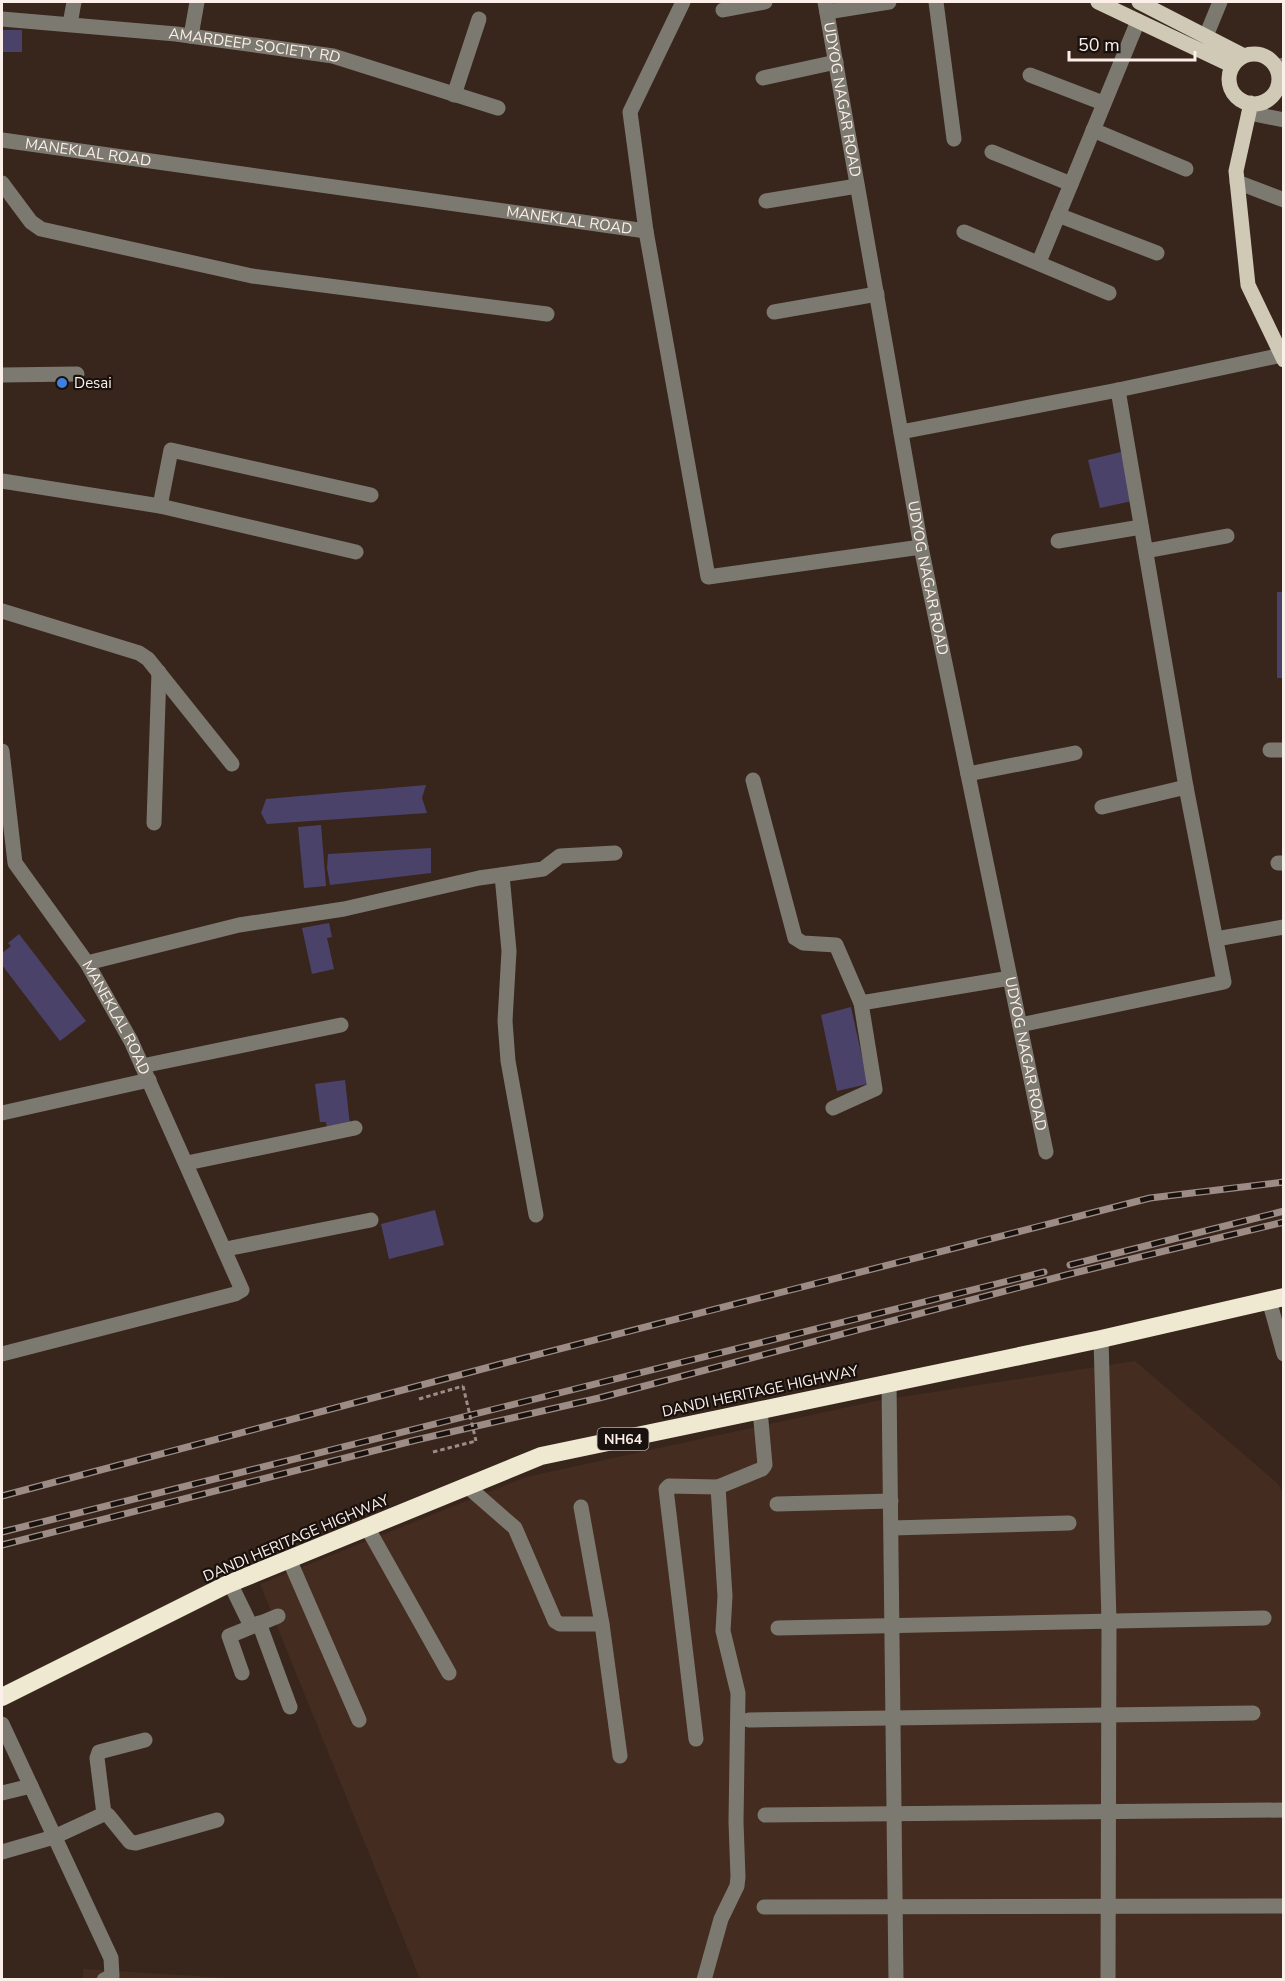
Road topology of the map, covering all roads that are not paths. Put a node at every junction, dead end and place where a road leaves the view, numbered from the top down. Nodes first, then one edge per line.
1 (74, 2) edge
2 (197, 2) edge
3 (682, 2) edge
4 (765, 2) edge
5 (889, 2) edge
6 (936, 2) edge
7 (1098, 2) edge
8 (1139, 2) edge
9 (1220, 2) edge
10 (826, 7) edge
11 (723, 10) dead end
12 (2, 19) edge
13 (479, 19) dead end
14 (1138, 21) junction
15 (70, 24) junction
16 (191, 36) junction
17 (1206, 36) junction
18 (1238, 61) junction
19 (836, 62) junction
20 (1280, 66) edge
21 (1030, 75) dead end
22 (763, 78) dead end
23 (454, 95) junction
24 (1103, 103) junction
25 (498, 108) dead end
26 (1250, 108) junction
27 (1284, 120) edge
28 (1093, 130) junction
29 (954, 139) dead end
30 (2, 140) edge
31 (992, 152) dead end
32 (1186, 169) dead end
33 (1237, 182) junction
34 (2, 183) edge
35 (1071, 184) junction
36 (857, 186) junction
37 (1284, 200) edge
38 (766, 201) dead end
39 (1058, 215) junction
40 (646, 231) junction
41 (964, 232) dead end
42 (1157, 253) dead end
43 (1039, 262) junction
44 (1109, 293) dead end
45 (877, 294) junction
46 (774, 312) dead end
47 (547, 314) dead end
48 (1283, 357) edge
49 (77, 374) dead end
50 (2, 375) edge
51 (1118, 390) junction
52 (901, 432) junction
53 (2, 482) edge
54 (371, 495) dead end
55 (160, 506) junction
56 (1141, 526) junction
57 (1227, 536) dead end
58 (1058, 541) dead end
59 (921, 547) junction
60 (357, 552) dead end
61 (1146, 552) junction
62 (2, 611) edge
63 (159, 672) junction
64 (2, 751) edge
65 (1075, 753) dead end
66 (232, 764) dead end
67 (968, 774) junction
68 (753, 780) dead end
69 (3, 781) edge
70 (1186, 787) junction
71 (1102, 807) dead end
72 (154, 823) dead end
73 (615, 853) dead end
74 (8, 864) edge
75 (502, 875) junction
76 (1284, 927) edge
77 (1216, 939) junction
78 (87, 963) junction
79 (1010, 978) junction
80 (861, 1003) junction
81 (341, 1025) dead end
82 (1020, 1025) junction
83 (145, 1073) junction
84 (832, 1108) dead end
85 (2, 1113) edge
86 (355, 1128) dead end
87 (1046, 1152) dead end
88 (187, 1163) junction
89 (536, 1215) dead end
90 (371, 1220) dead end
91 (226, 1249) junction
92 (1276, 1299) edge
93 (1101, 1338) junction
94 (2, 1354) edge
95 (1284, 1354) edge
96 (889, 1383) junction
97 (760, 1410) junction
98 (467, 1486) junction
99 (717, 1487) junction
100 (891, 1501) junction
101 (777, 1504) dead end
102 (580, 1507) dead end
103 (1069, 1522) dead end
104 (367, 1527) junction
105 (892, 1528) junction
106 (289, 1559) junction
107 (230, 1583) junction
108 (278, 1616) dead end
109 (1264, 1618) dead end
110 (1109, 1621) junction
111 (602, 1624) junction
112 (255, 1625) junction
113 (894, 1626) junction
114 (778, 1628) dead end
115 (242, 1673) dead end
116 (449, 1673) dead end
117 (2, 1697) edge
118 (290, 1707) dead end
119 (1253, 1713) dead end
120 (1108, 1715) junction
121 (893, 1719) junction
122 (359, 1720) dead end
123 (749, 1720) dead end
124 (2, 1724) edge
125 (696, 1739) dead end
126 (145, 1740) dead end
127 (620, 1756) dead end
128 (30, 1786) junction
129 (2, 1793) edge
130 (1284, 1810) edge
131 (1108, 1812) junction
132 (894, 1813) junction
133 (104, 1814) junction
134 (765, 1815) dead end
135 (217, 1820) dead end
136 (54, 1837) junction
137 (2, 1852) edge
138 (1284, 1905) edge
139 (1107, 1906) junction
140 (764, 1907) dead end
141 (895, 1908) junction
142 (110, 1978) edge
143 (704, 1980) edge
144 (896, 1980) edge
145 (1108, 1980) edge

1 - 15 street
2 - 16 street
3 - 40 street
4 - 11 street
5 - 10 street
6 - 29 street
7 - 14 main road
8 - 17 main road
9 - 17 street
10 - 19 street, UDYOG NAGAR ROAD
12 - 15 street, AMARDEEP SOCIETY RD
13 - 23 street
14 - 18 main road
14 - 24 street
15 - 16 street, AMARDEEP SOCIETY RD
16 - 23 street, AMARDEEP SOCIETY RD
17 - 18 main road
18 - 20 main road
18 - 26 main road
19 - 22 street
19 - 36 street, UDYOG NAGAR ROAD
20 - 26 main road
21 - 24 street
23 - 25 street, AMARDEEP SOCIETY RD
24 - 28 street
26 - 27 street
26 - 33 main road
28 - 32 street
28 - 35 street
30 - 40 street, MANEKLAL ROAD
31 - 35 street
33 - 37 street
33 - 48 main road
34 - 47 street
35 - 39 street
36 - 38 street
36 - 45 street, UDYOG NAGAR ROAD
39 - 42 street
39 - 43 street
40 - 59 street, MANEKLAL ROAD
41 - 43 street
43 - 44 street
45 - 46 street
45 - 52 street, UDYOG NAGAR ROAD
48 - 51 street
49 - 50 street
51 - 52 street
51 - 56 street
52 - 59 street, UDYOG NAGAR ROAD
53 - 55 street
54 - 55 street
55 - 60 street
56 - 58 street
56 - 61 street
57 - 61 street
59 - 67 street, UDYOG NAGAR ROAD
61 - 70 street
62 - 63 street
63 - 66 street
63 - 72 street
64 - 69 street, MANEKLAL ROAD
65 - 67 street
67 - 79 street, UDYOG NAGAR ROAD
68 - 80 street
69 - 74 street, MANEKLAL ROAD
70 - 71 street
70 - 77 street
73 - 75 street
74 - 78 street, MANEKLAL ROAD
75 - 78 street
75 - 89 street
76 - 77 street
77 - 82 street
78 - 83 street, MANEKLAL ROAD
79 - 80 street
79 - 82 street, UDYOG NAGAR ROAD
80 - 84 street
81 - 83 street
82 - 87 street, UDYOG NAGAR ROAD
83 - 85 street
83 - 88 street, MANEKLAL ROAD
86 - 88 street
88 - 91 street, MANEKLAL ROAD
90 - 91 street
91 - 94 street, MANEKLAL ROAD
92 - 93 highway, DANDI HERITAGE HIGHWAY / NH64
92 - 95 street
93 - 96 highway, DANDI HERITAGE HIGHWAY / NH64
93 - 110 street
96 - 97 highway, DANDI HERITAGE HIGHWAY / NH64
96 - 100 street
97 - 98 highway, DANDI HERITAGE HIGHWAY / NH64
97 - 99 street
98 - 104 highway, DANDI HERITAGE HIGHWAY / NH64
98 - 111 street
99 - 125 street
99 - 143 street
100 - 101 street
100 - 105 street
102 - 111 street
103 - 105 street
104 - 106 highway, DANDI HERITAGE HIGHWAY / NH64
104 - 116 street
105 - 113 street
106 - 107 highway, DANDI HERITAGE HIGHWAY / NH64
106 - 122 street
107 - 112 street
107 - 117 highway, DANDI HERITAGE HIGHWAY / NH64
108 - 112 street
109 - 110 street
110 - 113 street
110 - 120 street
111 - 127 street
112 - 115 street
112 - 118 street
113 - 114 street
113 - 121 street
119 - 120 street
120 - 121 street
120 - 131 street
121 - 123 street
121 - 132 street
124 - 128 street
126 - 133 street
128 - 129 street
128 - 136 street
130 - 131 street
131 - 132 street
131 - 139 street
132 - 134 street
132 - 141 street
133 - 135 street
133 - 136 street
136 - 137 street
136 - 142 street
138 - 139 street
139 - 141 street
139 - 145 street
140 - 141 street
141 - 144 street

